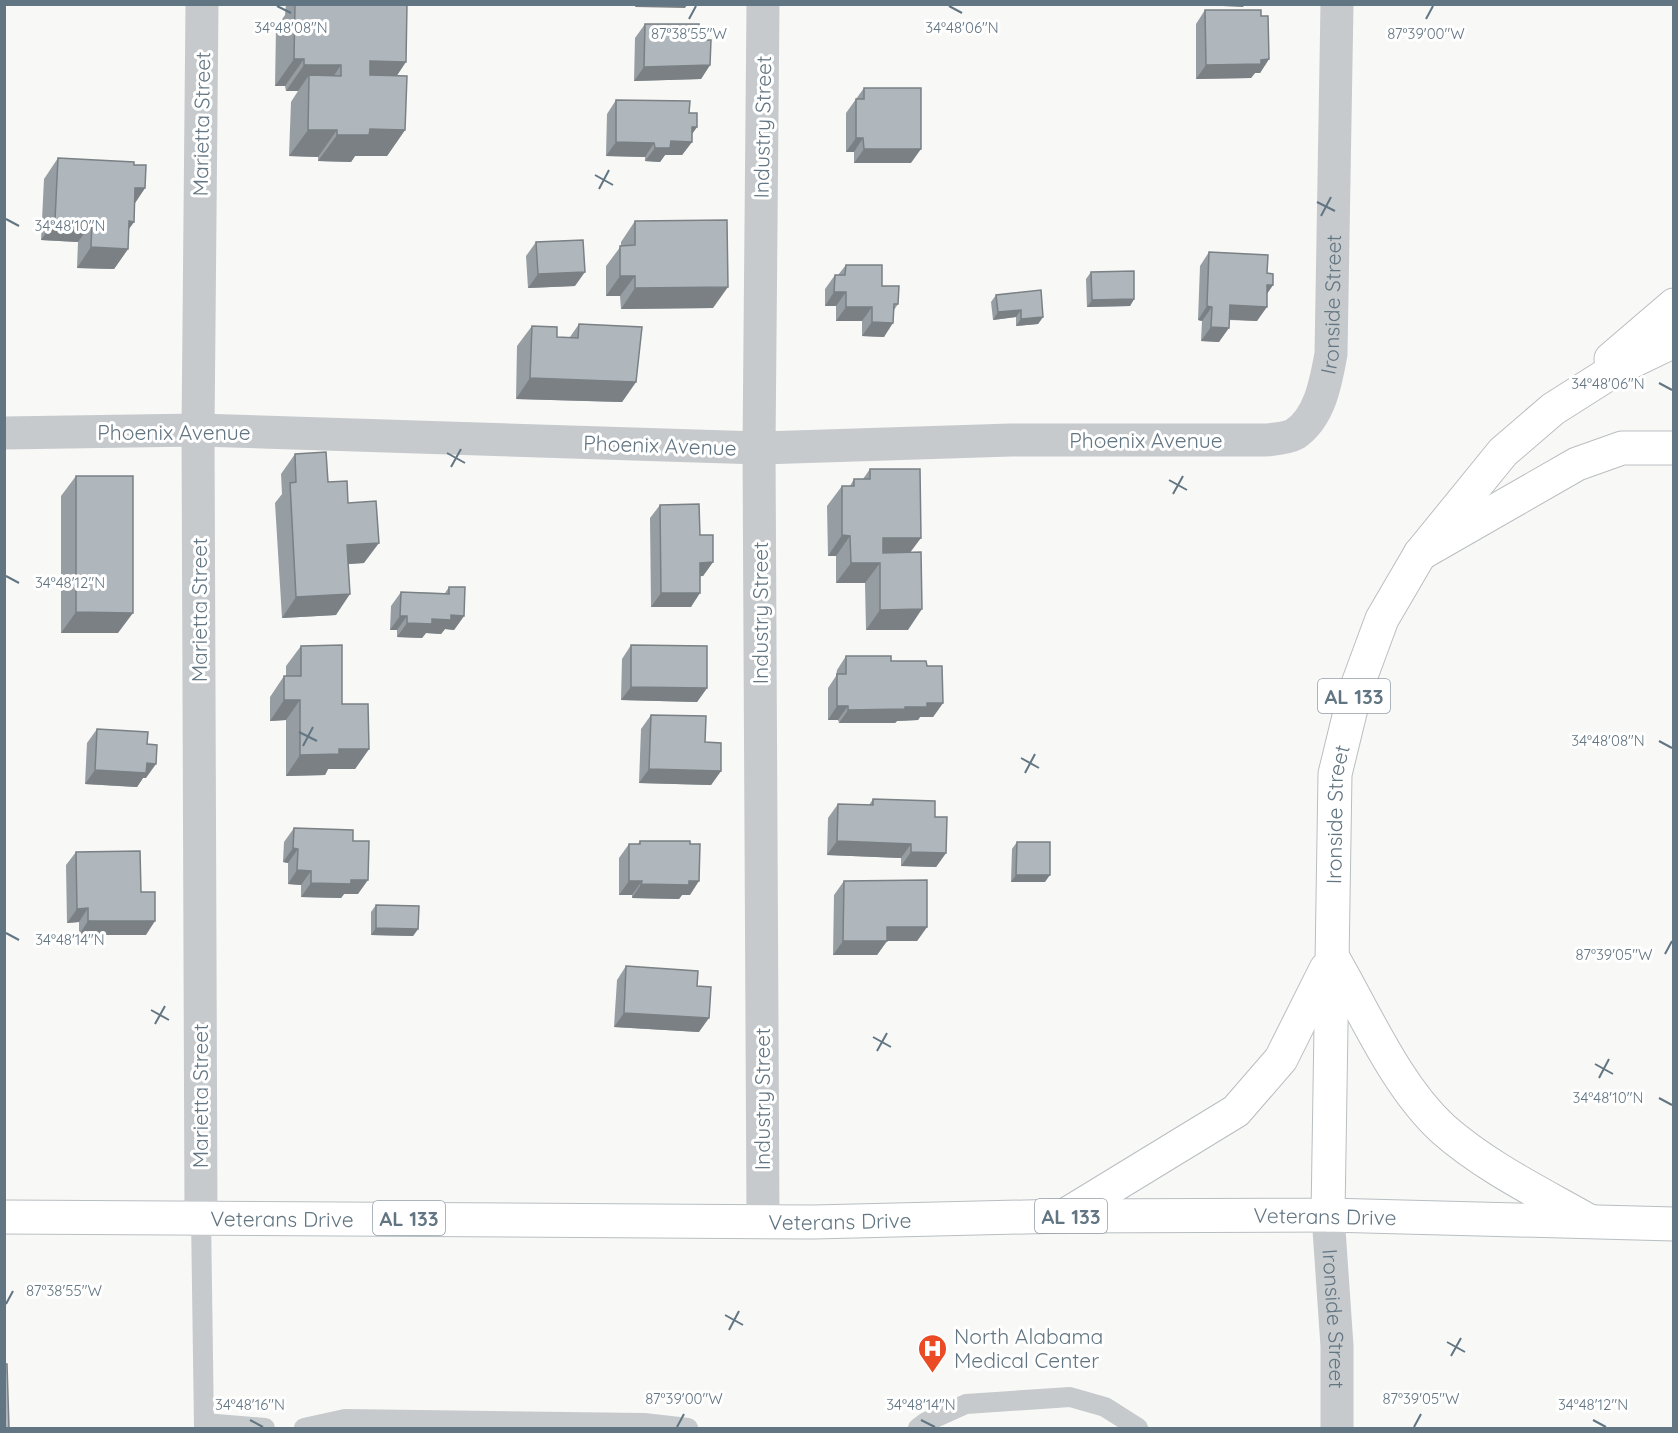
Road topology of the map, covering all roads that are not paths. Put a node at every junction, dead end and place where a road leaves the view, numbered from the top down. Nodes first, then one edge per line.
1 (202, 4) edge
2 (763, 4) edge
3 (1336, 4) edge
4 (1674, 305) edge
5 (1674, 341) edge
6 (1553, 409) junction
7 (1308, 419) joint
8 (198, 430) junction
9 (4, 433) edge
10 (759, 448) junction
11 (1674, 448) edge
12 (1420, 554) junction
13 (1332, 956) junction
14 (1328, 1215) junction
15 (201, 1216) junction
16 (1064, 1216) junction
17 (4, 1217) edge
18 (763, 1221) junction
19 (1590, 1221) junction
20 (1674, 1224) edge
21 (204, 1426) edge
22 (265, 1428) edge
23 (304, 1428) edge
24 (688, 1428) edge
25 (918, 1428) edge
26 (1138, 1428) edge
27 (1337, 1428) edge

1 - 8 street, Marietta Street
2 - 10 street, Industry Street
3 - 7 street, Ironside Street
4 - 6 main road
5 - 6 main road, Ironside Street / AL 133
6 - 12 main road, Ironside Street / AL 133
7 - 10 street, Phoenix Avenue
8 - 9 street, Phoenix Avenue
8 - 10 street, Phoenix Avenue
8 - 15 street, Marietta Street
10 - 18 street, Industry Street
11 - 12 main road
12 - 13 main road, Ironside Street / AL 133
13 - 14 main road, Ironside Street / AL 133
13 - 16 main road
13 - 19 main road
14 - 16 main road, Veterans Drive / AL 133
14 - 19 main road, Veterans Drive
14 - 27 street, Ironside Street
15 - 17 main road, Veterans Drive / AL 133
15 - 18 main road, Veterans Drive / AL 133
15 - 21 lane
16 - 18 main road, Veterans Drive / AL 133
19 - 20 main road, Veterans Drive
21 - 22 lane
23 - 24 lane
25 - 26 lane

